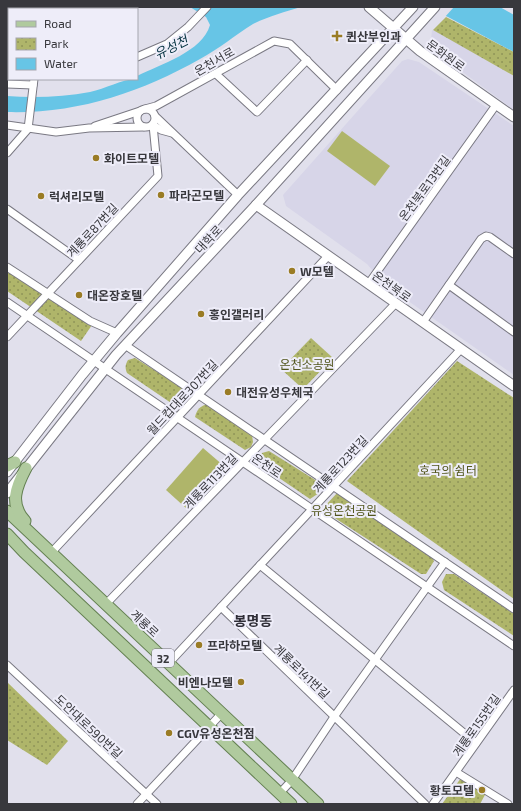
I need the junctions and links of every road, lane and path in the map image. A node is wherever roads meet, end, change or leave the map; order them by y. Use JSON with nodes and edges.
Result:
{"nodes":[{"id":1,"x":208,"y":7,"type":"edge"},
{"id":2,"x":413,"y":7,"type":"edge"},
{"id":3,"x":434,"y":7,"type":"edge"},
{"id":4,"x":369,"y":8,"type":"edge"},
{"id":5,"x":394,"y":29,"type":"junction"},
{"id":6,"x":405,"y":39,"type":"junction"},
{"id":7,"x":138,"y":57,"type":"edge"},
{"id":8,"x":307,"y":60,"type":"junction"},
{"id":9,"x":216,"y":74,"type":"junction"},
{"id":10,"x":34,"y":82,"type":"edge"},
{"id":11,"x":7,"y":84,"type":"edge"},
{"id":12,"x":337,"y":90,"type":"junction"},
{"id":13,"x":496,"y":105,"type":"junction"},
{"id":14,"x":143,"y":110,"type":"junction"},
{"id":15,"x":155,"y":111,"type":"junction"},
{"id":16,"x":514,"y":118,"type":"edge"},
{"id":17,"x":7,"y":125,"type":"edge"},
{"id":18,"x":153,"y":125,"type":"junction"},
{"id":19,"x":144,"y":127,"type":"junction"},
{"id":20,"x":89,"y":128,"type":"junction"},
{"id":21,"x":28,"y":129,"type":"junction"},
{"id":22,"x":172,"y":133,"type":"junction"},
{"id":23,"x":7,"y":153,"type":"edge"},
{"id":24,"x":238,"y":195,"type":"junction"},
{"id":25,"x":256,"y":205,"type":"junction"},
{"id":26,"x":7,"y":209,"type":"edge"},
{"id":27,"x":514,"y":254,"type":"edge"},
{"id":28,"x":328,"y":256,"type":"junction"},
{"id":29,"x":79,"y":260,"type":"junction"},
{"id":30,"x":7,"y":267,"type":"edge"},
{"id":31,"x":369,"y":283,"type":"junction"},
{"id":32,"x":448,"y":285,"type":"junction"},
{"id":33,"x":48,"y":293,"type":"junction"},
{"id":34,"x":7,"y":302,"type":"edge"},
{"id":35,"x":396,"y":303,"type":"junction"},
{"id":36,"x":27,"y":316,"type":"junction"},
{"id":37,"x":423,"y":322,"type":"junction"},
{"id":38,"x":514,"y":332,"type":"edge"},
{"id":39,"x":117,"y":333,"type":"junction"},
{"id":40,"x":7,"y":337,"type":"edge"},
{"id":41,"x":125,"y":345,"type":"junction"},
{"id":42,"x":461,"y":349,"type":"junction"},
{"id":43,"x":94,"y":361,"type":"junction"},
{"id":44,"x":104,"y":368,"type":"junction"},
{"id":45,"x":514,"y":386,"type":"edge"},
{"id":46,"x":199,"y":395,"type":"junction"},
{"id":47,"x":177,"y":418,"type":"junction"},
{"id":48,"x":265,"y":440,"type":"junction"},
{"id":49,"x":243,"y":462,"type":"junction"},
{"id":50,"x":11,"y":464,"type":"edge"},
{"id":51,"x":26,"y":468,"type":"junction"},
{"id":52,"x":7,"y":472,"type":"edge"},
{"id":53,"x":334,"y":487,"type":"junction"},
{"id":54,"x":7,"y":493,"type":"edge"},
{"id":55,"x":312,"y":509,"type":"junction"},
{"id":56,"x":7,"y":511,"type":"edge"},
{"id":57,"x":7,"y":534,"type":"edge"},
{"id":58,"x":34,"y":537,"type":"junction"},
{"id":59,"x":7,"y":541,"type":"edge"},
{"id":60,"x":24,"y":552,"type":"junction"},
{"id":61,"x":51,"y":553,"type":"junction"},
{"id":62,"x":445,"y":562,"type":"junction"},
{"id":63,"x":260,"y":565,"type":"junction"},
{"id":64,"x":428,"y":588,"type":"junction"},
{"id":65,"x":106,"y":604,"type":"junction"},
{"id":66,"x":221,"y":608,"type":"junction"},
{"id":67,"x":514,"y":609,"type":"edge"},
{"id":68,"x":514,"y":646,"type":"edge"},
{"id":69,"x":375,"y":660,"type":"junction"},
{"id":70,"x":169,"y":663,"type":"junction"},
{"id":71,"x":7,"y":665,"type":"edge"},
{"id":72,"x":514,"y":690,"type":"edge"},
{"id":73,"x":222,"y":713,"type":"junction"},
{"id":74,"x":334,"y":717,"type":"junction"},
{"id":75,"x":209,"y":727,"type":"junction"},
{"id":76,"x":476,"y":744,"type":"junction"},
{"id":77,"x":456,"y":772,"type":"junction"},
{"id":78,"x":292,"y":780,"type":"junction"},
{"id":79,"x":146,"y":794,"type":"junction"},
{"id":80,"x":280,"y":794,"type":"junction"},
{"id":81,"x":137,"y":804,"type":"edge"},
{"id":82,"x":157,"y":804,"type":"edge"},
{"id":83,"x":291,"y":804,"type":"edge"},
{"id":84,"x":318,"y":804,"type":"edge"},
{"id":85,"x":426,"y":804,"type":"edge"},
{"id":86,"x":433,"y":804,"type":"edge"},
{"id":87,"x":508,"y":804,"type":"edge"}],
"edges":[{"from":1,"to":7,"type":"street"},
{"from":2,"to":5,"type":"street","name":"대학로"},
{"from":3,"to":6,"type":"street","name":"대학로"},
{"from":4,"to":5,"type":"street","name":"문화원로"},
{"from":5,"to":6,"type":"street","name":"문화원로"},
{"from":5,"to":12,"type":"street","name":"대학로"},
{"from":6,"to":13,"type":"street","name":"문화원로"},
{"from":6,"to":25,"type":"street","name":"대학로"},
{"from":8,"to":9,"type":"street","name":"온천서로"},
{"from":8,"to":9,"type":"street"},
{"from":8,"to":12,"type":"street"},
{"from":9,"to":15,"type":"street","name":"온천서로"},
{"from":10,"to":11,"type":"street"},
{"from":10,"to":21,"type":"street"},
{"from":12,"to":24,"type":"street","name":"대학로"},
{"from":13,"to":16,"type":"street","name":"문화원로"},
{"from":13,"to":31,"type":"street","name":"온천북로13번길"},
{"from":14,"to":15,"type":"street"},
{"from":14,"to":19,"type":"street"},
{"from":14,"to":20,"type":"street"},
{"from":15,"to":18,"type":"street"},
{"from":15,"to":22,"type":"street"},
{"from":17,"to":21,"type":"street"},
{"from":18,"to":19,"type":"street"},
{"from":18,"to":22,"type":"street"},
{"from":18,"to":29,"type":"street","name":"계룡로87번길"},
{"from":19,"to":20,"type":"street"},
{"from":20,"to":21,"type":"street"},
{"from":21,"to":23,"type":"street"},
{"from":22,"to":24,"type":"street"},
{"from":24,"to":39,"type":"street","name":"대학로"},
{"from":25,"to":28,"type":"street","name":"온천북로"},
{"from":25,"to":41,"type":"street","name":"대학로"},
{"from":26,"to":29,"type":"street"},
{"from":27,"to":32,"type":"street"},
{"from":28,"to":31,"type":"street","name":"온천북로"},
{"from":28,"to":46,"type":"street","name":"월드컵대로307번길"},
{"from":29,"to":33,"type":"street","name":"계룡로87번길"},
{"from":30,"to":33,"type":"street"},
{"from":31,"to":35,"type":"street","name":"온천북로"},
{"from":32,"to":37,"type":"street"},
{"from":32,"to":38,"type":"street"},
{"from":33,"to":36,"type":"street","name":"계룡로87번길"},
{"from":33,"to":39,"type":"street"},
{"from":34,"to":36,"type":"street","name":"온천로"},
{"from":35,"to":37,"type":"street","name":"온천북로"},
{"from":35,"to":48,"type":"street","name":"계룡로113번길"},
{"from":36,"to":40,"type":"street","name":"계룡로87번길"},
{"from":36,"to":43,"type":"street","name":"온천로"},
{"from":37,"to":42,"type":"street","name":"온천북로"},
{"from":39,"to":43,"type":"street","name":"대학로"},
{"from":41,"to":44,"type":"street","name":"대학로"},
{"from":41,"to":46,"type":"street"},
{"from":42,"to":45,"type":"street","name":"온천북로"},
{"from":42,"to":53,"type":"street","name":"계룡로123번길"},
{"from":43,"to":44,"type":"street","name":"온천로"},
{"from":43,"to":50,"type":"street","name":"대학로"},
{"from":44,"to":47,"type":"street","name":"온천로"},
{"from":44,"to":51,"type":"street","name":"대학로"},
{"from":46,"to":47,"type":"street","name":"월드컵대로307번길"},
{"from":46,"to":48,"type":"street"},
{"from":47,"to":49,"type":"street","name":"온천로"},
{"from":47,"to":61,"type":"street","name":"월드컵대로307번길"},
{"from":48,"to":49,"type":"street","name":"계룡로113번길"},
{"from":48,"to":53,"type":"street"},
{"from":49,"to":55,"type":"street","name":"온천로"},
{"from":49,"to":65,"type":"street","name":"계룡로113번길"},
{"from":50,"to":52,"type":"street","name":"대학로"},
{"from":51,"to":54,"type":"street","name":"대학로"},
{"from":51,"to":58,"type":"main road"},
{"from":53,"to":55,"type":"street","name":"계룡로123번길"},
{"from":53,"to":62,"type":"street"},
{"from":55,"to":63,"type":"street","name":"계룡로123번길"},
{"from":55,"to":64,"type":"street","name":"온천로"},
{"from":56,"to":58,"type":"main road","name":"계룡로","number":"32"},
{"from":57,"to":60,"type":"main road","number":"32"},
{"from":58,"to":61,"type":"main road","name":"계룡로","number":"32"},
{"from":59,"to":60,"type":"main road"},
{"from":60,"to":75,"type":"main road","number":"32"},
{"from":61,"to":65,"type":"main road","name":"계룡로","number":"32"},
{"from":62,"to":64,"type":"street","name":"계룡로141번길"},
{"from":62,"to":67,"type":"street"},
{"from":63,"to":66,"type":"street","name":"계룡로123번길"},
{"from":63,"to":69,"type":"street"},
{"from":64,"to":68,"type":"street","name":"온천로"},
{"from":64,"to":69,"type":"street","name":"계룡로141번길"},
{"from":65,"to":70,"type":"main road","name":"계룡로","number":"32"},
{"from":66,"to":70,"type":"street","name":"계룡로123번길"},
{"from":66,"to":74,"type":"street","name":"계룡로141번길"},
{"from":69,"to":74,"type":"street","name":"계룡로141번길"},
{"from":69,"to":76,"type":"street"},
{"from":70,"to":73,"type":"main road","name":"계룡로","number":"32"},
{"from":71,"to":79,"type":"street","name":"도안대로590번길"},
{"from":72,"to":76,"type":"street","name":"계룡로155번길"},
{"from":73,"to":75,"type":"street"},
{"from":73,"to":78,"type":"main road","name":"계룡로","number":"32"},
{"from":74,"to":78,"type":"street","name":"계룡로141번길"},
{"from":74,"to":85,"type":"street","name":"계룡로141번길"},
{"from":75,"to":79,"type":"street"},
{"from":75,"to":80,"type":"main road","number":"32"},
{"from":76,"to":77,"type":"street","name":"계룡로155번길"},
{"from":77,"to":86,"type":"street","name":"계룡로155번길"},
{"from":77,"to":87,"type":"street","name":"계룡로155번길"},
{"from":78,"to":80,"type":"street","name":"계룡로141번길"},
{"from":78,"to":84,"type":"main road","name":"계룡로","number":"32"},
{"from":79,"to":81,"type":"street"},
{"from":79,"to":82,"type":"street","name":"도안대로590번길"},
{"from":80,"to":83,"type":"main road","number":"32"}]}
